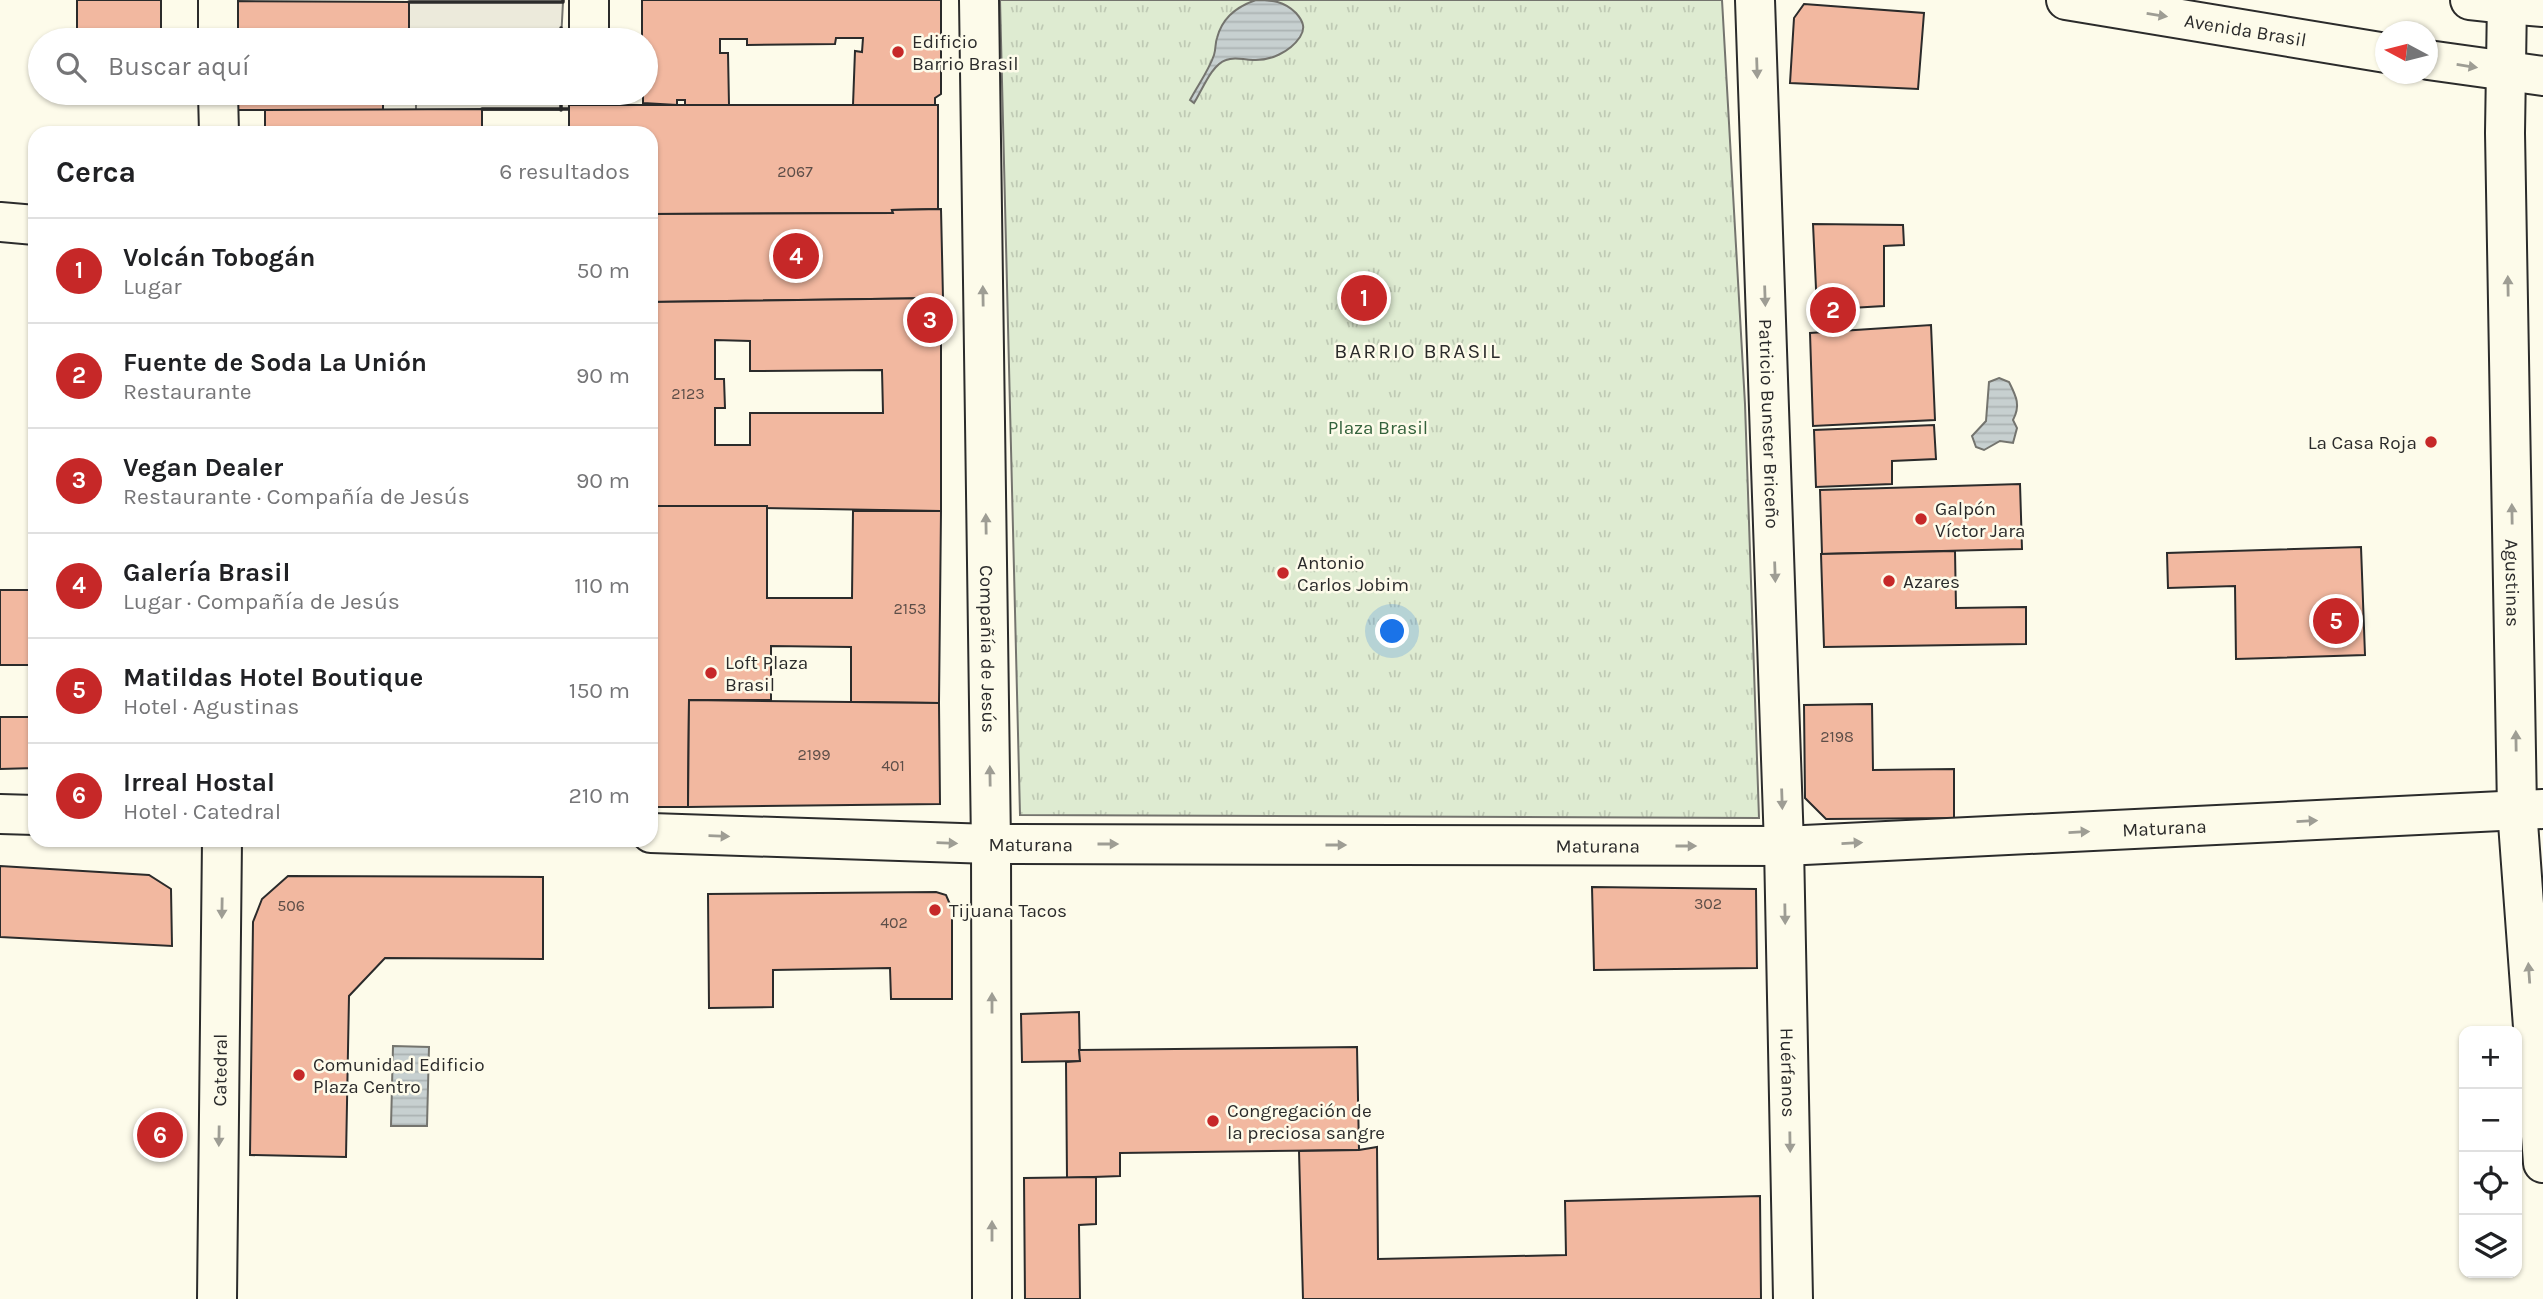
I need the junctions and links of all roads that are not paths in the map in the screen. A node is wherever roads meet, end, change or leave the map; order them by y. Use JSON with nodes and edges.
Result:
{"nodes":[{"id":1,"x":218,"y":0,"type":"edge"},
{"id":2,"x":589,"y":0,"type":"edge"},
{"id":3,"x":979,"y":0,"type":"edge"},
{"id":4,"x":1755,"y":0,"type":"edge"},
{"id":5,"x":2066,"y":0,"type":"edge"},
{"id":6,"x":2506,"y":3,"type":"edge"},
{"id":7,"x":218,"y":28,"type":"edge"},
{"id":8,"x":589,"y":28,"type":"edge"},
{"id":9,"x":2375,"y":51,"type":"edge"},
{"id":10,"x":2438,"y":62,"type":"edge"},
{"id":11,"x":2524,"y":74,"type":"edge"},
{"id":12,"x":218,"y":105,"type":"edge"},
{"id":13,"x":219,"y":126,"type":"edge"},
{"id":14,"x":0,"y":222,"type":"edge"},
{"id":15,"x":28,"y":224,"type":"edge"},
{"id":16,"x":2530,"y":809,"type":"edge"},
{"id":17,"x":0,"y":814,"type":"edge"},
{"id":18,"x":28,"y":815,"type":"edge"},
{"id":19,"x":658,"y":834,"type":"edge"},
{"id":20,"x":991,"y":844,"type":"junction"},
{"id":21,"x":1784,"y":846,"type":"junction"},
{"id":22,"x":222,"y":847,"type":"edge"},
{"id":23,"x":2543,"y":1163,"type":"edge"},
{"id":24,"x":217,"y":1299,"type":"edge"},
{"id":25,"x":992,"y":1299,"type":"edge"},
{"id":26,"x":1793,"y":1299,"type":"edge"}],
"edges":[{"from":1,"to":7,"type":"street"},
{"from":2,"to":8,"type":"street"},
{"from":20,"to":3,"type":"street","name":"Compañía de Jesús","one_way":true},
{"from":4,"to":21,"type":"street","name":"Patricio Bunster Briceño","one_way":true},
{"from":5,"to":9,"type":"street","name":"Avenida Brasil","one_way":true},
{"from":6,"to":11,"type":"street","name":"Agustinas"},
{"from":10,"to":11,"type":"street","one_way":true},
{"from":16,"to":11,"type":"street","name":"Agustinas","one_way":true},
{"from":12,"to":13,"type":"street"},
{"from":14,"to":15,"type":"street"},
{"from":21,"to":16,"type":"street","name":"Maturana","one_way":true},
{"from":23,"to":16,"type":"street","name":"Agustinas","one_way":true},
{"from":17,"to":18,"type":"street"},
{"from":19,"to":20,"type":"street","name":"Maturana","one_way":true},
{"from":20,"to":21,"type":"street","name":"Maturana","one_way":true},
{"from":25,"to":20,"type":"street","name":"Compañía de Jesús","one_way":true},
{"from":21,"to":26,"type":"street","name":"Huérfanos","one_way":true},
{"from":22,"to":24,"type":"street","name":"Catedral","one_way":true}]}
